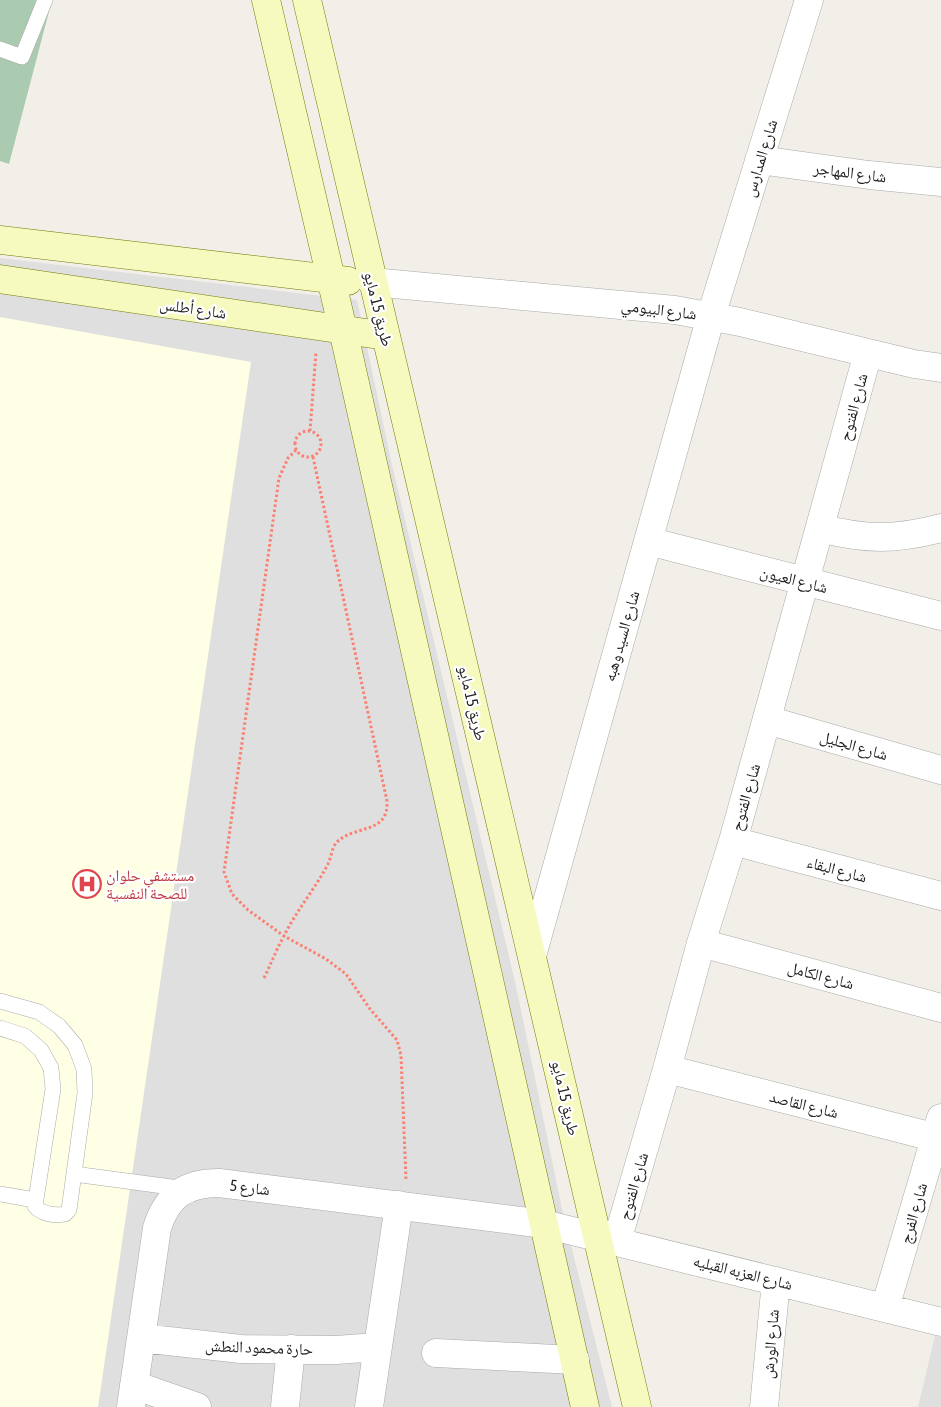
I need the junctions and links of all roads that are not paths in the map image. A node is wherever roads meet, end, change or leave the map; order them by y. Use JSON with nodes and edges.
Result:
{"nodes":[{"id":1,"x":45,"y":0,"type":"edge"},
{"id":2,"x":266,"y":0,"type":"edge"},
{"id":3,"x":307,"y":0,"type":"edge"},
{"id":4,"x":809,"y":0,"type":"edge"},
{"id":5,"x":0,"y":49,"type":"edge"},
{"id":6,"x":759,"y":160,"type":"junction"},
{"id":7,"x":941,"y":182,"type":"edge"},
{"id":8,"x":0,"y":240,"type":"edge"},
{"id":9,"x":0,"y":279,"type":"edge"},
{"id":10,"x":331,"y":280,"type":"junction"},
{"id":11,"x":372,"y":282,"type":"junction"},
{"id":12,"x":711,"y":316,"type":"junction"},
{"id":13,"x":330,"y":328,"type":"junction"},
{"id":14,"x":386,"y":336,"type":"junction"},
{"id":15,"x":868,"y":352,"type":"junction"},
{"id":16,"x":941,"y":368,"type":"edge"},
{"id":17,"x":820,"y":528,"type":"junction"},
{"id":18,"x":941,"y":528,"type":"edge"},
{"id":19,"x":648,"y":541,"type":"junction"},
{"id":20,"x":805,"y":582,"type":"junction"},
{"id":21,"x":941,"y":616,"type":"edge"},
{"id":22,"x":767,"y":720,"type":"junction"},
{"id":23,"x":941,"y":770,"type":"edge"},
{"id":24,"x":733,"y":841,"type":"junction"},
{"id":25,"x":941,"y":896,"type":"edge"},
{"id":26,"x":701,"y":943,"type":"junction"},
{"id":27,"x":532,"y":956,"type":"junction"},
{"id":28,"x":0,"y":1001,"type":"edge"},
{"id":29,"x":941,"y":1008,"type":"edge"},
{"id":30,"x":0,"y":1028,"type":"edge"},
{"id":31,"x":667,"y":1069,"type":"junction"},
{"id":32,"x":939,"y":1131,"type":"edge"},
{"id":33,"x":74,"y":1174,"type":"junction"},
{"id":34,"x":186,"y":1189,"type":"junction"},
{"id":35,"x":0,"y":1194,"type":"edge"},
{"id":36,"x":35,"y":1200,"type":"junction"},
{"id":37,"x":403,"y":1205,"type":"junction"},
{"id":38,"x":544,"y":1224,"type":"junction"},
{"id":39,"x":608,"y":1239,"type":"junction"},
{"id":40,"x":776,"y":1281,"type":"junction"},
{"id":41,"x":885,"y":1308,"type":"junction"},
{"id":42,"x":941,"y":1322,"type":"edge"},
{"id":43,"x":141,"y":1338,"type":"junction"},
{"id":44,"x":377,"y":1347,"type":"junction"},
{"id":45,"x":291,"y":1349,"type":"junction"},
{"id":46,"x":436,"y":1353,"type":"dead end"},
{"id":47,"x":575,"y":1360,"type":"junction"},
{"id":48,"x":133,"y":1396,"type":"edge"},
{"id":49,"x":197,"y":1407,"type":"edge"},
{"id":50,"x":285,"y":1407,"type":"edge"},
{"id":51,"x":369,"y":1407,"type":"edge"},
{"id":52,"x":585,"y":1407,"type":"edge"},
{"id":53,"x":637,"y":1407,"type":"edge"},
{"id":54,"x":764,"y":1407,"type":"edge"}],
"edges":[{"from":1,"to":5,"type":"lane"},
{"from":2,"to":10,"type":"main road"},
{"from":3,"to":11,"type":"main road","name":"طريق 15 مايو"},
{"from":4,"to":6,"type":"street","name":"شارع المدارس"},
{"from":6,"to":7,"type":"street","name":"شارع المهاجر"},
{"from":6,"to":12,"type":"street","name":"شارع المدارس"},
{"from":8,"to":10,"type":"main road"},
{"from":9,"to":13,"type":"main road","name":"شارع أطلس"},
{"from":10,"to":11,"type":"main road"},
{"from":10,"to":13,"type":"main road"},
{"from":11,"to":12,"type":"street","name":"شارع البيومي"},
{"from":11,"to":14,"type":"main road","name":"طريق 15 مايو"},
{"from":12,"to":15,"type":"street","name":"شارع البيومي"},
{"from":12,"to":19,"type":"street","name":"شارع السيد وهبه"},
{"from":13,"to":14,"type":"main road","name":"شارع أطلس"},
{"from":13,"to":38,"type":"main road"},
{"from":14,"to":27,"type":"main road","name":"طريق 15 مايو"},
{"from":15,"to":16,"type":"street","name":"شارع البيومي"},
{"from":15,"to":17,"type":"street","name":"شارع الفتوح"},
{"from":17,"to":18,"type":"street"},
{"from":17,"to":20,"type":"street","name":"شارع الفتوح"},
{"from":19,"to":20,"type":"street","name":"شارع العيون"},
{"from":19,"to":27,"type":"street","name":"شارع السيد وهبه"},
{"from":20,"to":21,"type":"street","name":"شارع العيون"},
{"from":20,"to":22,"type":"street","name":"شارع الفتوح"},
{"from":22,"to":23,"type":"street","name":"شارع الجليل"},
{"from":22,"to":24,"type":"street","name":"شارع الفتوح"},
{"from":24,"to":25,"type":"street","name":"شارع البقاء"},
{"from":24,"to":26,"type":"street","name":"شارع الفتوح"},
{"from":26,"to":29,"type":"street","name":"شارع الكامل"},
{"from":26,"to":31,"type":"street","name":"شارع الفتوح"},
{"from":27,"to":39,"type":"main road","name":"طريق 15 مايو"},
{"from":28,"to":33,"type":"lane"},
{"from":30,"to":36,"type":"lane"},
{"from":31,"to":32,"type":"street","name":"شارع القاصد"},
{"from":31,"to":39,"type":"street","name":"شارع الفتوح"},
{"from":32,"to":41,"type":"street","name":"شارع الفرج"},
{"from":33,"to":34,"type":"lane"},
{"from":33,"to":36,"type":"lane"},
{"from":34,"to":37,"type":"street","name":"شارع 5"},
{"from":34,"to":43,"type":"street","name":"شارع 5"},
{"from":35,"to":36,"type":"lane"},
{"from":37,"to":38,"type":"street","name":"شارع 5"},
{"from":37,"to":44,"type":"street"},
{"from":38,"to":39,"type":"street","name":"شارع العزبه القبليه"},
{"from":38,"to":47,"type":"main road"},
{"from":39,"to":40,"type":"street","name":"شارع العزبه القبليه"},
{"from":39,"to":53,"type":"main road","name":"طريق 15 مايو"},
{"from":40,"to":41,"type":"street","name":"شارع العزبه القبليه"},
{"from":40,"to":54,"type":"street","name":"شارع الورش"},
{"from":41,"to":42,"type":"street","name":"شارع العزبه القبليه"},
{"from":43,"to":45,"type":"street","name":"حارة محمود النطش"},
{"from":43,"to":48,"type":"street","name":"شارع 5"},
{"from":44,"to":45,"type":"street","name":"حارة محمود النطش"},
{"from":44,"to":51,"type":"street"},
{"from":45,"to":50,"type":"street"},
{"from":46,"to":47,"type":"street"},
{"from":47,"to":52,"type":"main road"},
{"from":48,"to":49,"type":"street"}]}
